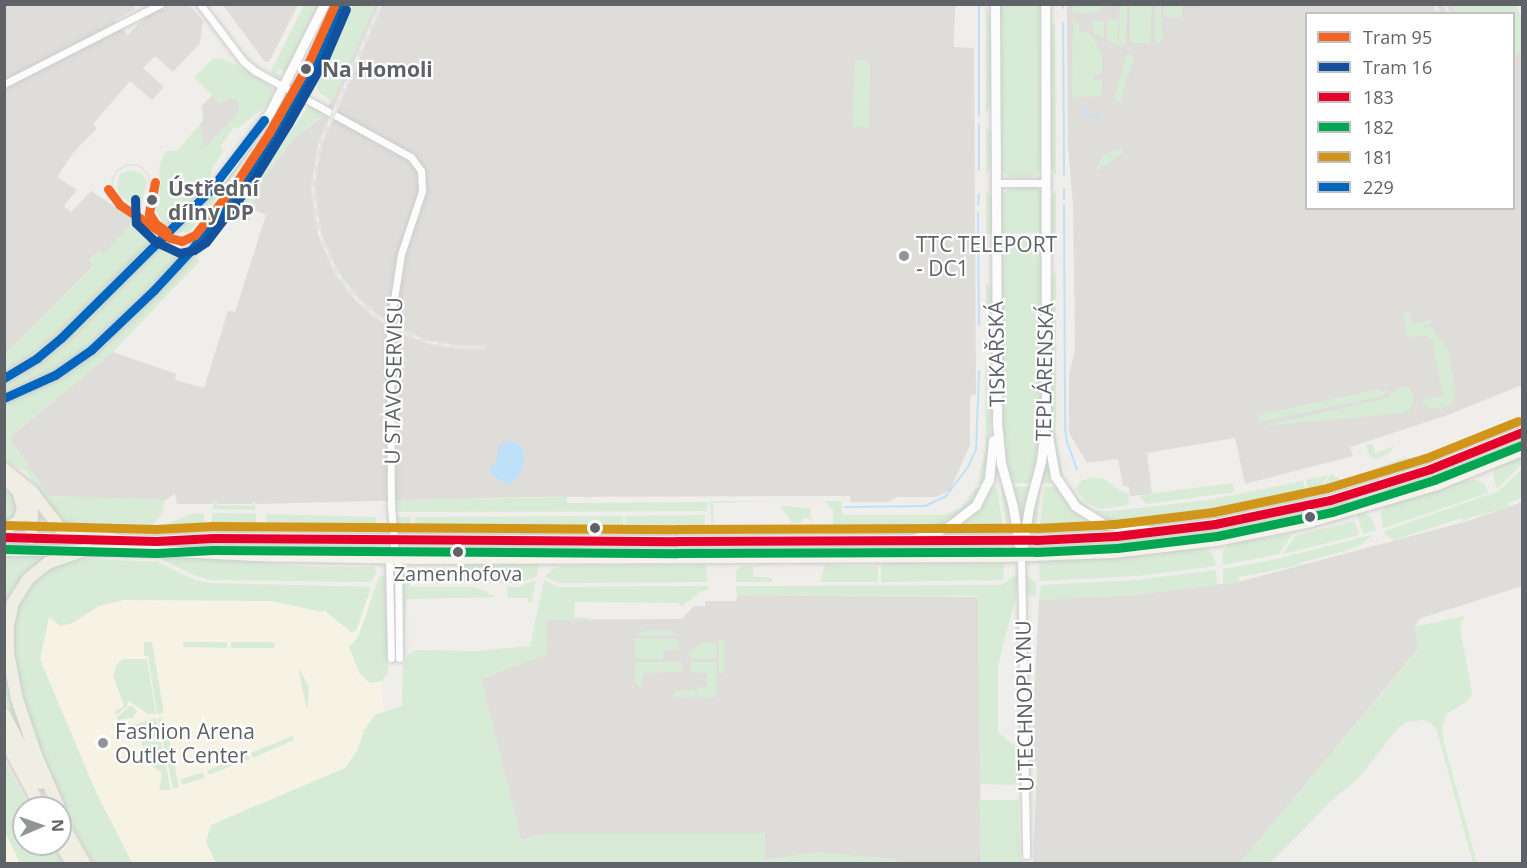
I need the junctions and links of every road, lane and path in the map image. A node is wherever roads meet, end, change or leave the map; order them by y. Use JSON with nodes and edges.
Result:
{"nodes":[{"id":1,"x":160,"y":4,"type":"edge"},
{"id":2,"x":200,"y":4,"type":"edge"},
{"id":3,"x":324,"y":4,"type":"edge"},
{"id":4,"x":342,"y":4,"type":"edge"},
{"id":5,"x":995,"y":4,"type":"edge"},
{"id":6,"x":1046,"y":4,"type":"edge"},
{"id":7,"x":4,"y":84,"type":"edge"},
{"id":8,"x":284,"y":87,"type":"junction"},
{"id":9,"x":299,"y":94,"type":"junction"},
{"id":10,"x":996,"y":183,"type":"junction"},
{"id":11,"x":1046,"y":183,"type":"junction"},
{"id":12,"x":4,"y":378,"type":"edge"},
{"id":13,"x":996,"y":392,"type":"junction"},
{"id":14,"x":4,"y":398,"type":"edge"},
{"id":15,"x":1046,"y":421,"type":"junction"},
{"id":16,"x":1522,"y":432,"type":"edge"},
{"id":17,"x":1522,"y":451,"type":"edge"},
{"id":18,"x":6,"y":473,"type":"edge"},
{"id":19,"x":4,"y":530,"type":"edge"},
{"id":20,"x":1162,"y":532,"type":"junction"},
{"id":21,"x":4,"y":537,"type":"edge"},
{"id":22,"x":31,"y":538,"type":"junction"},
{"id":23,"x":115,"y":540,"type":"junction"},
{"id":24,"x":910,"y":540,"type":"junction"},
{"id":25,"x":1021,"y":540,"type":"junction"},
{"id":26,"x":4,"y":545,"type":"edge"},
{"id":27,"x":88,"y":549,"type":"junction"},
{"id":28,"x":4,"y":551,"type":"edge"},
{"id":29,"x":394,"y":552,"type":"junction"},
{"id":30,"x":1021,"y":557,"type":"junction"},
{"id":31,"x":395,"y":658,"type":"dead end"},
{"id":32,"x":4,"y":714,"type":"edge"},
{"id":33,"x":4,"y":738,"type":"edge"},
{"id":34,"x":4,"y":747,"type":"edge"},
{"id":35,"x":23,"y":775,"type":"junction"},
{"id":36,"x":34,"y":796,"type":"edge"},
{"id":37,"x":47,"y":796,"type":"edge"},
{"id":38,"x":53,"y":796,"type":"edge"},
{"id":39,"x":72,"y":843,"type":"edge"},
{"id":40,"x":72,"y":846,"type":"edge"},
{"id":41,"x":1026,"y":855,"type":"dead end"},
{"id":42,"x":79,"y":861,"type":"edge"}],
"edges":[{"from":1,"to":7,"type":"street"},
{"from":2,"to":8,"type":"street","name":"U STAVOSERVISU"},
{"from":3,"to":8,"type":"street"},
{"from":4,"to":9,"type":"street"},
{"from":5,"to":10,"type":"street","name":"TISKAŘSKÁ"},
{"from":6,"to":11,"type":"street","name":"TEPLÁRENSKÁ"},
{"from":8,"to":9,"type":"street","name":"U STAVOSERVISU"},
{"from":8,"to":12,"type":"street"},
{"from":9,"to":14,"type":"street"},
{"from":9,"to":29,"type":"street","name":"U STAVOSERVISU"},
{"from":10,"to":11,"type":"street"},
{"from":10,"to":13,"type":"street","name":"TISKAŘSKÁ"},
{"from":11,"to":15,"type":"street","name":"TEPLÁRENSKÁ"},
{"from":13,"to":24,"type":"street"},
{"from":13,"to":25,"type":"street","name":"TISKAŘSKÁ"},
{"from":15,"to":20,"type":"street"},
{"from":15,"to":25,"type":"street","name":"TEPLÁRENSKÁ"},
{"from":16,"to":20,"type":"main road"},
{"from":17,"to":30,"type":"main road"},
{"from":18,"to":19,"type":"highway"},
{"from":18,"to":22,"type":"highway"},
{"from":18,"to":23,"type":"highway"},
{"from":20,"to":25,"type":"main road"},
{"from":21,"to":22,"type":"main road"},
{"from":22,"to":23,"type":"main road"},
{"from":22,"to":26,"type":"main road"},
{"from":23,"to":29,"type":"main road"},
{"from":24,"to":25,"type":"main road"},
{"from":24,"to":29,"type":"main road"},
{"from":25,"to":30,"type":"street","name":"TEPLÁRENSKÁ"},
{"from":27,"to":28,"type":"main road"},
{"from":27,"to":29,"type":"main road"},
{"from":27,"to":38,"type":"highway"},
{"from":29,"to":30,"type":"main road"},
{"from":29,"to":31,"type":"street"},
{"from":30,"to":41,"type":"street","name":"U TECHNOPLYNU"},
{"from":32,"to":37,"type":"highway"},
{"from":33,"to":35,"type":"highway"},
{"from":34,"to":35,"type":"highway"},
{"from":35,"to":36,"type":"highway"},
{"from":39,"to":42,"type":"highway"},
{"from":40,"to":42,"type":"highway"}]}
